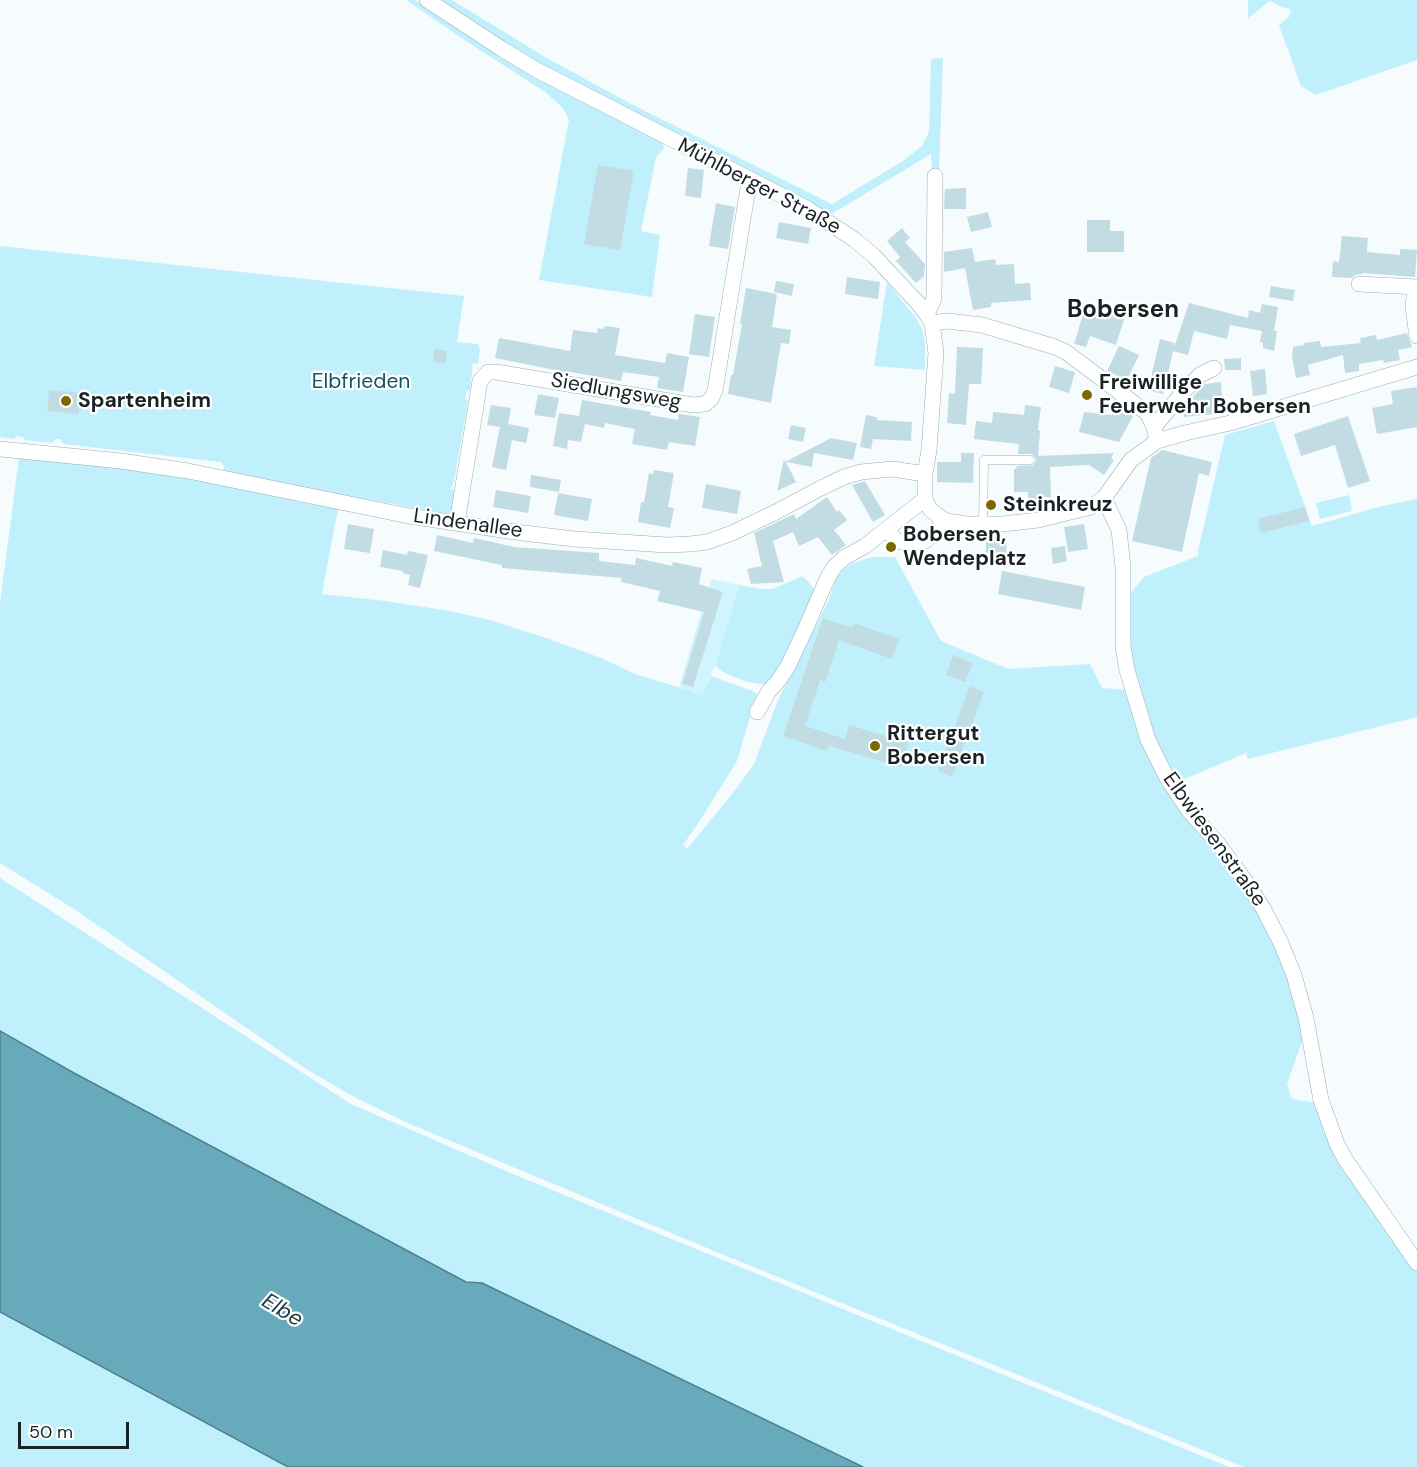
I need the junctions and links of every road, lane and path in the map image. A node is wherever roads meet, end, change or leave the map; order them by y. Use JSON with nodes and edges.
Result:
{"nodes":[{"id":1,"x":427,"y":0,"type":"edge"},
{"id":2,"x":935,"y":176,"type":"dead end"},
{"id":3,"x":752,"y":181,"type":"junction"},
{"id":4,"x":1359,"y":284,"type":"dead end"},
{"id":5,"x":1416,"y":287,"type":"edge"},
{"id":6,"x":930,"y":319,"type":"junction"},
{"id":7,"x":1417,"y":336,"type":"edge"},
{"id":8,"x":1417,"y":367,"type":"edge"},
{"id":9,"x":1214,"y":368,"type":"dead end"},
{"id":10,"x":1156,"y":434,"type":"junction"},
{"id":11,"x":0,"y":449,"type":"edge"},
{"id":12,"x":1030,"y":460,"type":"dead end"},
{"id":13,"x":925,"y":474,"type":"junction"},
{"id":14,"x":1104,"y":498,"type":"junction"},
{"id":15,"x":927,"y":504,"type":"junction"},
{"id":16,"x":946,"y":521,"type":"junction"},
{"id":17,"x":457,"y":523,"type":"junction"},
{"id":18,"x":982,"y":524,"type":"junction"},
{"id":19,"x":887,"y":529,"type":"junction"},
{"id":20,"x":757,"y":712,"type":"dead end"},
{"id":21,"x":1417,"y":1263,"type":"edge"}],
"edges":[{"from":1,"to":3,"type":"street","name":"Mühlberger Straße"},
{"from":2,"to":6,"type":"street"},
{"from":3,"to":6,"type":"street","name":"Mühlberger Straße"},
{"from":3,"to":17,"type":"street","name":"Siedlungsweg"},
{"from":4,"to":5,"type":"street"},
{"from":5,"to":7,"type":"street"},
{"from":6,"to":10,"type":"street"},
{"from":6,"to":13,"type":"street"},
{"from":8,"to":10,"type":"street"},
{"from":9,"to":10,"type":"street"},
{"from":10,"to":14,"type":"street"},
{"from":11,"to":17,"type":"street","name":"Lindenallee"},
{"from":12,"to":18,"type":"lane"},
{"from":13,"to":15,"type":"street"},
{"from":13,"to":17,"type":"street","name":"Lindenallee"},
{"from":14,"to":18,"type":"street"},
{"from":14,"to":21,"type":"street","name":"Elbwiesenstraße"},
{"from":15,"to":16,"type":"street"},
{"from":15,"to":19,"type":"street"},
{"from":16,"to":18,"type":"street"},
{"from":16,"to":19,"type":"street"},
{"from":19,"to":20,"type":"street"}]}
